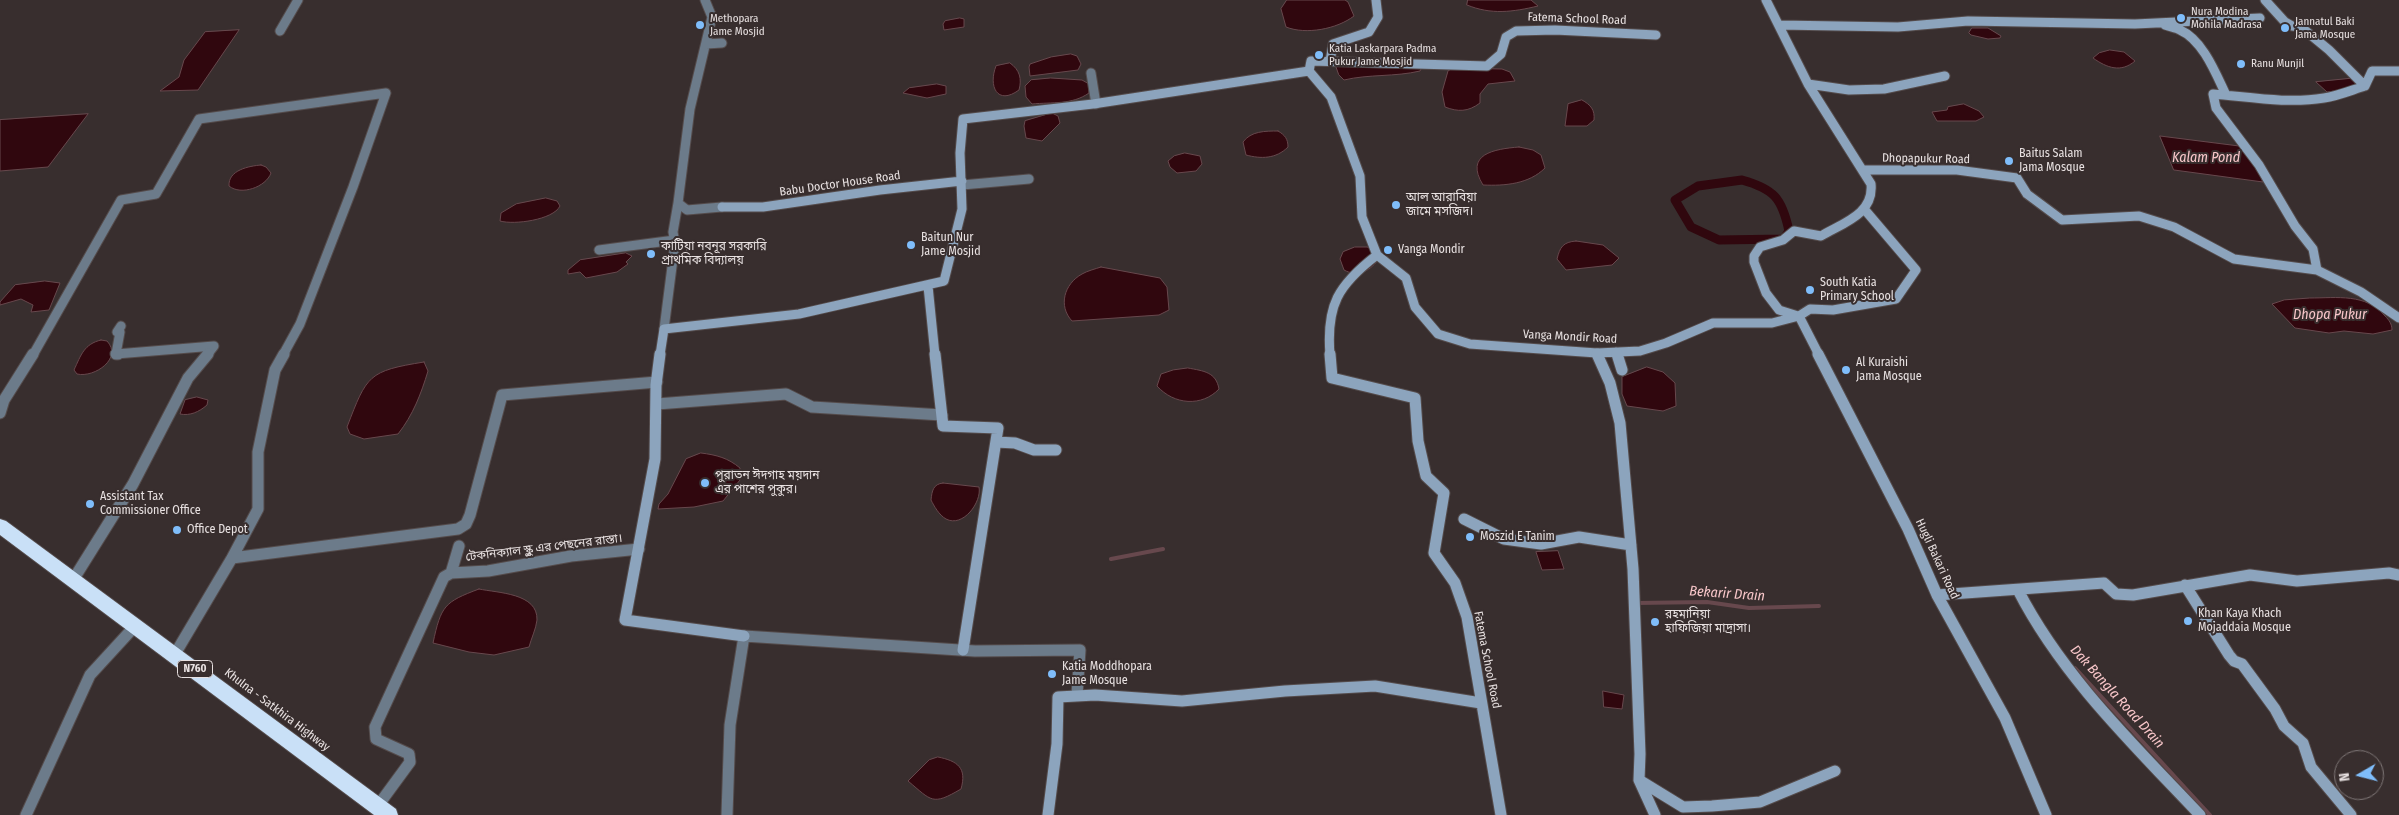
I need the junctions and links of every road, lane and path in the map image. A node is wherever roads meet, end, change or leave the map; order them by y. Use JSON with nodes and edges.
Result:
{"nodes":[{"id":1,"x":298,"y":0,"type":"edge"},
{"id":2,"x":705,"y":0,"type":"edge"},
{"id":3,"x":1376,"y":0,"type":"edge"},
{"id":4,"x":1766,"y":0,"type":"edge"},
{"id":5,"x":2265,"y":0,"type":"edge"},
{"id":6,"x":2260,"y":18,"type":"dead end"},
{"id":7,"x":2162,"y":23,"type":"junction"},
{"id":8,"x":1779,"y":25,"type":"junction"},
{"id":9,"x":280,"y":31,"type":"dead end"},
{"id":10,"x":1656,"y":35,"type":"dead end"},
{"id":11,"x":722,"y":43,"type":"dead end"},
{"id":12,"x":706,"y":44,"type":"junction"},
{"id":13,"x":1330,"y":61,"type":"junction"},
{"id":14,"x":1308,"y":71,"type":"junction"},
{"id":15,"x":2399,"y":71,"type":"edge"},
{"id":16,"x":1091,"y":73,"type":"dead end"},
{"id":17,"x":1945,"y":76,"type":"dead end"},
{"id":18,"x":1808,"y":84,"type":"junction"},
{"id":19,"x":2365,"y":86,"type":"junction"},
{"id":20,"x":2226,"y":95,"type":"junction"},
{"id":21,"x":1096,"y":104,"type":"junction"},
{"id":22,"x":1864,"y":170,"type":"junction"},
{"id":23,"x":1029,"y":179,"type":"dead end"},
{"id":24,"x":962,"y":183,"type":"junction"},
{"id":25,"x":678,"y":203,"type":"junction"},
{"id":26,"x":1865,"y":210,"type":"junction"},
{"id":27,"x":675,"y":240,"type":"junction"},
{"id":28,"x":599,"y":250,"type":"dead end"},
{"id":29,"x":1377,"y":255,"type":"junction"},
{"id":30,"x":2318,"y":270,"type":"junction"},
{"id":31,"x":928,"y":286,"type":"junction"},
{"id":32,"x":1799,"y":316,"type":"junction"},
{"id":33,"x":2399,"y":318,"type":"edge"},
{"id":34,"x":121,"y":326,"type":"dead end"},
{"id":35,"x":664,"y":329,"type":"junction"},
{"id":36,"x":1616,"y":352,"type":"junction"},
{"id":37,"x":1597,"y":353,"type":"junction"},
{"id":38,"x":1622,"y":370,"type":"dead end"},
{"id":39,"x":657,"y":382,"type":"junction"},
{"id":40,"x":656,"y":404,"type":"junction"},
{"id":41,"x":0,"y":413,"type":"edge"},
{"id":42,"x":942,"y":415,"type":"junction"},
{"id":43,"x":996,"y":442,"type":"junction"},
{"id":44,"x":1056,"y":450,"type":"dead end"},
{"id":45,"x":1464,"y":519,"type":"dead end"},
{"id":46,"x":0,"y":526,"type":"edge"},
{"id":47,"x":1631,"y":545,"type":"junction"},
{"id":48,"x":459,"y":546,"type":"dead end"},
{"id":49,"x":639,"y":549,"type":"junction"},
{"id":50,"x":232,"y":558,"type":"junction"},
{"id":51,"x":451,"y":573,"type":"junction"},
{"id":52,"x":2399,"y":575,"type":"edge"},
{"id":53,"x":73,"y":580,"type":"junction"},
{"id":54,"x":2185,"y":585,"type":"junction"},
{"id":55,"x":2018,"y":590,"type":"junction"},
{"id":56,"x":1937,"y":595,"type":"junction"},
{"id":57,"x":135,"y":626,"type":"junction"},
{"id":58,"x":744,"y":636,"type":"junction"},
{"id":59,"x":963,"y":650,"type":"junction"},
{"id":60,"x":175,"y":654,"type":"junction"},
{"id":61,"x":1077,"y":695,"type":"junction"},
{"id":62,"x":1481,"y":703,"type":"junction"},
{"id":63,"x":1835,"y":771,"type":"dead end"},
{"id":64,"x":1639,"y":780,"type":"junction"},
{"id":65,"x":381,"y":812,"type":"edge"},
{"id":66,"x":26,"y":815,"type":"edge"},
{"id":67,"x":727,"y":815,"type":"edge"},
{"id":68,"x":1048,"y":815,"type":"edge"},
{"id":69,"x":1501,"y":815,"type":"edge"},
{"id":70,"x":1655,"y":815,"type":"edge"},
{"id":71,"x":2046,"y":815,"type":"edge"},
{"id":72,"x":2200,"y":815,"type":"edge"},
{"id":73,"x":2351,"y":815,"type":"edge"}],
"edges":[{"from":1,"to":9,"type":"street"},
{"from":2,"to":12,"type":"street"},
{"from":3,"to":13,"type":"street"},
{"from":4,"to":8,"type":"street"},
{"from":5,"to":19,"type":"street"},
{"from":6,"to":7,"type":"street"},
{"from":7,"to":8,"type":"street"},
{"from":7,"to":20,"type":"street"},
{"from":8,"to":18,"type":"street"},
{"from":10,"to":13,"type":"street","name":"Fatema School Road"},
{"from":11,"to":12,"type":"street"},
{"from":12,"to":25,"type":"street"},
{"from":13,"to":14,"type":"street","name":"Fatema School Road"},
{"from":14,"to":21,"type":"street"},
{"from":14,"to":29,"type":"street"},
{"from":15,"to":19,"type":"street"},
{"from":16,"to":21,"type":"street"},
{"from":17,"to":18,"type":"street"},
{"from":18,"to":22,"type":"street"},
{"from":19,"to":20,"type":"street"},
{"from":20,"to":30,"type":"street"},
{"from":21,"to":24,"type":"street"},
{"from":22,"to":26,"type":"street"},
{"from":22,"to":30,"type":"street","name":"Dhopapukur Road"},
{"from":23,"to":24,"type":"street"},
{"from":24,"to":25,"type":"street","name":"Babu Doctor House Road"},
{"from":24,"to":31,"type":"street"},
{"from":25,"to":27,"type":"street"},
{"from":26,"to":32,"type":"street"},
{"from":26,"to":32,"type":"street","name":"Vanga Mondir Road"},
{"from":27,"to":28,"type":"street"},
{"from":27,"to":35,"type":"street"},
{"from":29,"to":37,"type":"street","name":"Vanga Mondir Road"},
{"from":29,"to":62,"type":"street","name":"Fatema School Road"},
{"from":30,"to":33,"type":"street","name":"Dhopapukur Road"},
{"from":31,"to":35,"type":"street"},
{"from":31,"to":42,"type":"street"},
{"from":32,"to":36,"type":"street","name":"Vanga Mondir Road"},
{"from":32,"to":56,"type":"street","name":"Hugli Bakari Road"},
{"from":34,"to":53,"type":"street"},
{"from":35,"to":39,"type":"street"},
{"from":36,"to":37,"type":"street","name":"Vanga Mondir Road"},
{"from":36,"to":38,"type":"street"},
{"from":37,"to":47,"type":"street"},
{"from":39,"to":40,"type":"street"},
{"from":39,"to":50,"type":"street"},
{"from":40,"to":42,"type":"street"},
{"from":40,"to":49,"type":"street"},
{"from":41,"to":50,"type":"street"},
{"from":42,"to":43,"type":"street"},
{"from":43,"to":44,"type":"street"},
{"from":43,"to":59,"type":"street"},
{"from":45,"to":47,"type":"street"},
{"from":46,"to":53,"type":"highway","name":"Khulna - Satkhira Highway","number":"N760"},
{"from":47,"to":64,"type":"street"},
{"from":48,"to":51,"type":"street","name":"টেকনিক্যাল স্কুল এর পেছনের রাস্তা।"},
{"from":49,"to":51,"type":"street","name":"টেকনিক্যাল স্কুল এর পেছনের রাস্তা।"},
{"from":49,"to":58,"type":"street"},
{"from":50,"to":60,"type":"street"},
{"from":51,"to":65,"type":"street"},
{"from":52,"to":54,"type":"street"},
{"from":53,"to":57,"type":"highway","name":"Khulna - Satkhira Highway","number":"N760"},
{"from":54,"to":55,"type":"street"},
{"from":54,"to":73,"type":"street"},
{"from":55,"to":56,"type":"street"},
{"from":55,"to":72,"type":"street"},
{"from":56,"to":71,"type":"street","name":"Hugli Bakari Road"},
{"from":57,"to":60,"type":"highway","name":"Khulna - Satkhira Highway","number":"N760"},
{"from":57,"to":66,"type":"street"},
{"from":58,"to":59,"type":"street"},
{"from":58,"to":67,"type":"street"},
{"from":59,"to":61,"type":"street"},
{"from":60,"to":65,"type":"highway","name":"Khulna - Satkhira Highway","number":"N760"},
{"from":61,"to":62,"type":"street"},
{"from":61,"to":68,"type":"street"},
{"from":62,"to":69,"type":"street","name":"Fatema School Road"},
{"from":63,"to":64,"type":"street"},
{"from":64,"to":70,"type":"street"}]}
